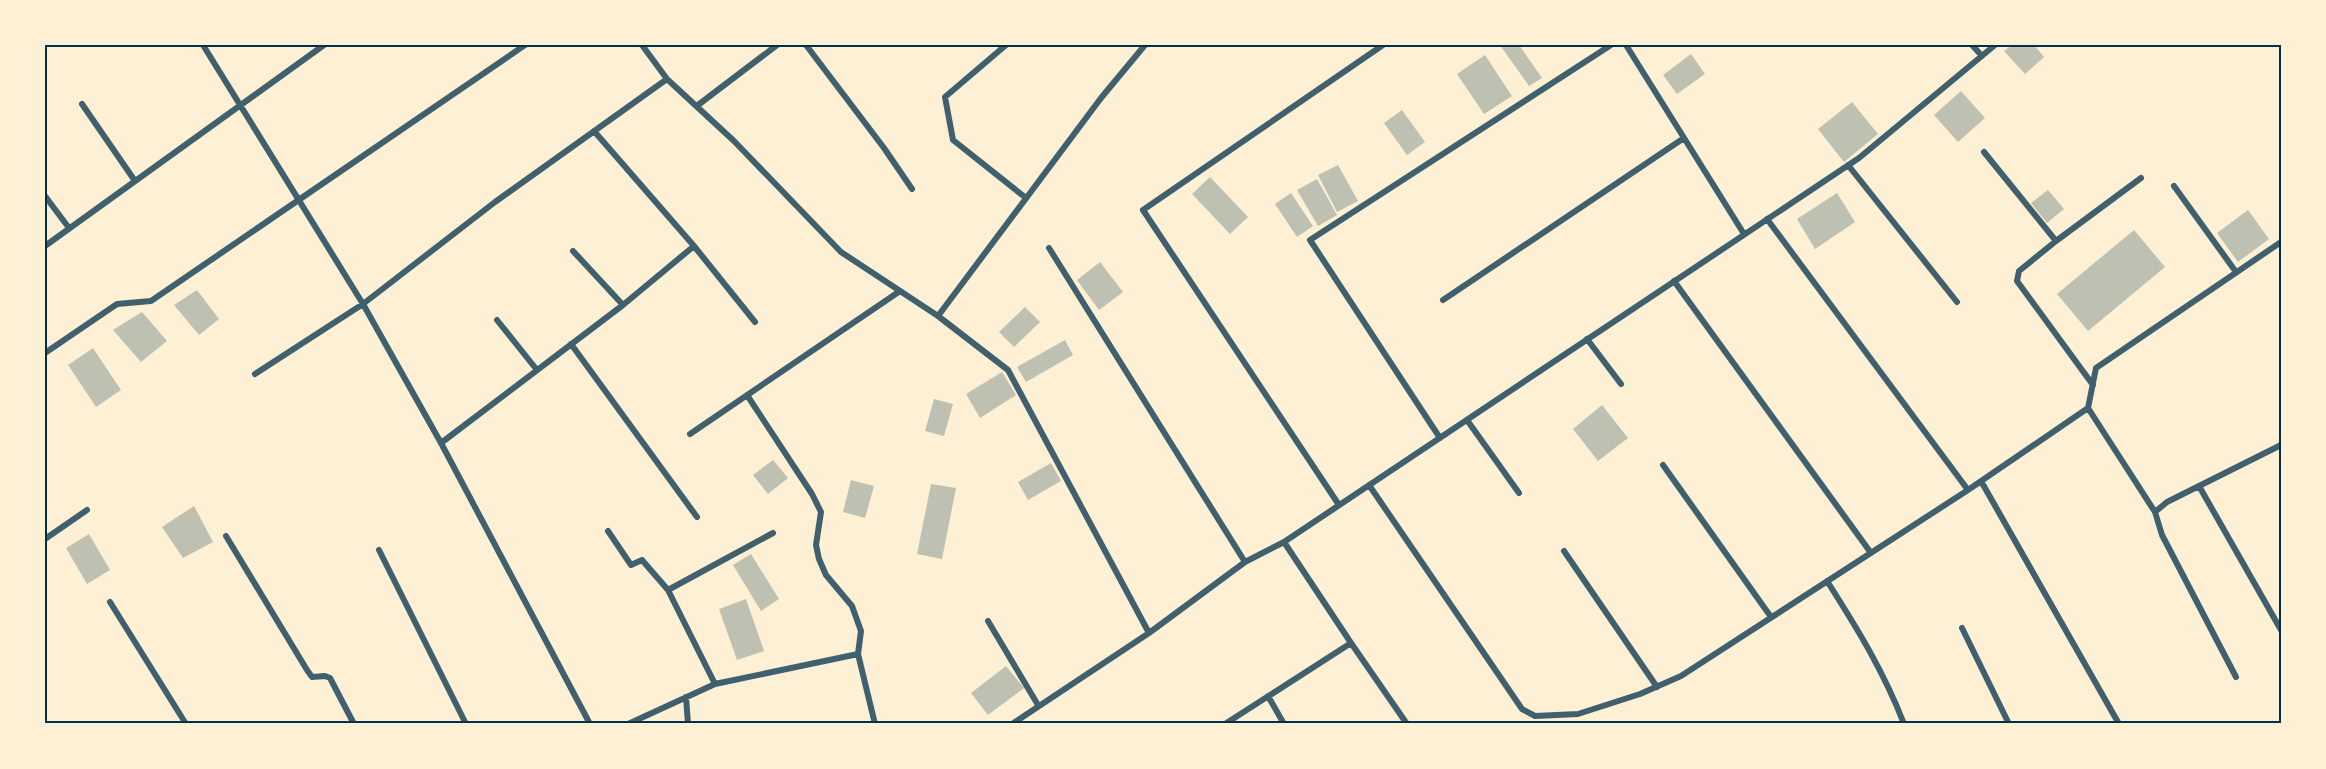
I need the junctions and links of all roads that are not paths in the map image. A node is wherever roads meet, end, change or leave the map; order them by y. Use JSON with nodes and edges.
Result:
{"nodes":[{"id":1,"x":203,"y":45,"type":"edge"},
{"id":2,"x":324,"y":45,"type":"edge"},
{"id":3,"x":525,"y":45,"type":"edge"},
{"id":4,"x":642,"y":45,"type":"edge"},
{"id":5,"x":777,"y":45,"type":"edge"},
{"id":6,"x":806,"y":45,"type":"edge"},
{"id":7,"x":1006,"y":45,"type":"edge"},
{"id":8,"x":1145,"y":45,"type":"edge"},
{"id":9,"x":1383,"y":45,"type":"edge"},
{"id":10,"x":1611,"y":45,"type":"edge"},
{"id":11,"x":1626,"y":45,"type":"edge"},
{"id":12,"x":1972,"y":45,"type":"edge"},
{"id":13,"x":1995,"y":45,"type":"edge"},
{"id":14,"x":1982,"y":56,"type":"junction"},
{"id":15,"x":667,"y":79,"type":"junction"},
{"id":16,"x":82,"y":104,"type":"dead end"},
{"id":17,"x":240,"y":105,"type":"junction"},
{"id":18,"x":698,"y":105,"type":"junction"},
{"id":19,"x":594,"y":131,"type":"junction"},
{"id":20,"x":1684,"y":138,"type":"junction"},
{"id":21,"x":1984,"y":152,"type":"dead end"},
{"id":22,"x":1848,"y":165,"type":"junction"},
{"id":23,"x":2141,"y":178,"type":"dead end"},
{"id":24,"x":135,"y":181,"type":"junction"},
{"id":25,"x":2174,"y":186,"type":"dead end"},
{"id":26,"x":912,"y":189,"type":"dead end"},
{"id":27,"x":45,"y":196,"type":"edge"},
{"id":28,"x":1026,"y":198,"type":"junction"},
{"id":29,"x":299,"y":200,"type":"junction"},
{"id":30,"x":1767,"y":219,"type":"junction"},
{"id":31,"x":69,"y":228,"type":"junction"},
{"id":32,"x":1744,"y":234,"type":"junction"},
{"id":33,"x":2056,"y":241,"type":"junction"},
{"id":34,"x":2281,"y":242,"type":"edge"},
{"id":35,"x":45,"y":246,"type":"edge"},
{"id":36,"x":694,"y":246,"type":"junction"},
{"id":37,"x":1049,"y":248,"type":"dead end"},
{"id":38,"x":573,"y":251,"type":"dead end"},
{"id":39,"x":2236,"y":272,"type":"junction"},
{"id":40,"x":1674,"y":281,"type":"junction"},
{"id":41,"x":900,"y":291,"type":"junction"},
{"id":42,"x":1443,"y":300,"type":"dead end"},
{"id":43,"x":1956,"y":302,"type":"dead end"},
{"id":44,"x":363,"y":304,"type":"junction"},
{"id":45,"x":622,"y":305,"type":"junction"},
{"id":46,"x":938,"y":316,"type":"junction"},
{"id":47,"x":497,"y":320,"type":"dead end"},
{"id":48,"x":755,"y":322,"type":"dead end"},
{"id":49,"x":1587,"y":339,"type":"junction"},
{"id":50,"x":571,"y":344,"type":"junction"},
{"id":51,"x":45,"y":353,"type":"edge"},
{"id":52,"x":537,"y":370,"type":"junction"},
{"id":53,"x":255,"y":374,"type":"dead end"},
{"id":54,"x":1621,"y":384,"type":"dead end"},
{"id":55,"x":2093,"y":385,"type":"junction"},
{"id":56,"x":747,"y":395,"type":"junction"},
{"id":57,"x":2088,"y":408,"type":"junction"},
{"id":58,"x":1467,"y":420,"type":"junction"},
{"id":59,"x":690,"y":434,"type":"dead end"},
{"id":60,"x":1440,"y":438,"type":"junction"},
{"id":61,"x":441,"y":443,"type":"junction"},
{"id":62,"x":2281,"y":445,"type":"edge"},
{"id":63,"x":1663,"y":465,"type":"dead end"},
{"id":64,"x":1981,"y":481,"type":"junction"},
{"id":65,"x":1370,"y":485,"type":"junction"},
{"id":66,"x":2199,"y":486,"type":"junction"},
{"id":67,"x":1968,"y":490,"type":"junction"},
{"id":68,"x":1519,"y":493,"type":"dead end"},
{"id":69,"x":1339,"y":505,"type":"junction"},
{"id":70,"x":87,"y":510,"type":"dead end"},
{"id":71,"x":2155,"y":512,"type":"junction"},
{"id":72,"x":697,"y":517,"type":"dead end"},
{"id":73,"x":608,"y":531,"type":"dead end"},
{"id":74,"x":773,"y":533,"type":"dead end"},
{"id":75,"x":226,"y":536,"type":"dead end"},
{"id":76,"x":45,"y":539,"type":"edge"},
{"id":77,"x":1284,"y":542,"type":"junction"},
{"id":78,"x":379,"y":550,"type":"dead end"},
{"id":79,"x":1564,"y":551,"type":"dead end"},
{"id":80,"x":1871,"y":553,"type":"junction"},
{"id":81,"x":1245,"y":562,"type":"junction"},
{"id":82,"x":1827,"y":581,"type":"junction"},
{"id":83,"x":668,"y":590,"type":"junction"},
{"id":84,"x":110,"y":602,"type":"dead end"},
{"id":85,"x":1771,"y":617,"type":"junction"},
{"id":86,"x":988,"y":621,"type":"dead end"},
{"id":87,"x":1962,"y":628,"type":"dead end"},
{"id":88,"x":2281,"y":630,"type":"edge"},
{"id":89,"x":1149,"y":633,"type":"junction"},
{"id":90,"x":1352,"y":643,"type":"junction"},
{"id":91,"x":858,"y":654,"type":"junction"},
{"id":92,"x":2236,"y":677,"type":"dead end"},
{"id":93,"x":715,"y":684,"type":"junction"},
{"id":94,"x":1657,"y":687,"type":"junction"},
{"id":95,"x":1268,"y":696,"type":"junction"},
{"id":96,"x":686,"y":697,"type":"junction"},
{"id":97,"x":1038,"y":705,"type":"junction"},
{"id":98,"x":186,"y":724,"type":"edge"},
{"id":99,"x":354,"y":724,"type":"edge"},
{"id":100,"x":466,"y":724,"type":"edge"},
{"id":101,"x":590,"y":724,"type":"edge"},
{"id":102,"x":628,"y":724,"type":"edge"},
{"id":103,"x":688,"y":724,"type":"edge"},
{"id":104,"x":875,"y":724,"type":"edge"},
{"id":105,"x":1012,"y":724,"type":"edge"},
{"id":106,"x":1225,"y":724,"type":"edge"},
{"id":107,"x":1284,"y":724,"type":"edge"},
{"id":108,"x":1407,"y":724,"type":"edge"},
{"id":109,"x":1904,"y":724,"type":"edge"},
{"id":110,"x":2010,"y":724,"type":"edge"},
{"id":111,"x":2119,"y":724,"type":"edge"}],
"edges":[{"from":1,"to":17,"type":"street"},
{"from":2,"to":17,"type":"street"},
{"from":3,"to":29,"type":"street"},
{"from":4,"to":15,"type":"street"},
{"from":5,"to":18,"type":"street"},
{"from":6,"to":26,"type":"street"},
{"from":7,"to":28,"type":"street"},
{"from":8,"to":28,"type":"street"},
{"from":9,"to":69,"type":"street"},
{"from":10,"to":60,"type":"street"},
{"from":11,"to":20,"type":"street"},
{"from":12,"to":14,"type":"street"},
{"from":13,"to":14,"type":"street"},
{"from":14,"to":22,"type":"street"},
{"from":15,"to":18,"type":"street"},
{"from":15,"to":19,"type":"street"},
{"from":16,"to":24,"type":"street"},
{"from":17,"to":24,"type":"street"},
{"from":17,"to":29,"type":"street"},
{"from":18,"to":41,"type":"street"},
{"from":19,"to":36,"type":"street"},
{"from":19,"to":44,"type":"street"},
{"from":20,"to":32,"type":"street"},
{"from":20,"to":42,"type":"street"},
{"from":21,"to":33,"type":"street"},
{"from":22,"to":30,"type":"street"},
{"from":22,"to":43,"type":"street"},
{"from":23,"to":33,"type":"street"},
{"from":24,"to":31,"type":"street"},
{"from":25,"to":39,"type":"street"},
{"from":27,"to":31,"type":"street"},
{"from":28,"to":46,"type":"street"},
{"from":29,"to":44,"type":"street"},
{"from":29,"to":51,"type":"street"},
{"from":30,"to":32,"type":"street"},
{"from":30,"to":67,"type":"street"},
{"from":31,"to":35,"type":"street"},
{"from":32,"to":40,"type":"street"},
{"from":33,"to":55,"type":"street"},
{"from":34,"to":39,"type":"street"},
{"from":36,"to":45,"type":"street"},
{"from":36,"to":48,"type":"street"},
{"from":37,"to":81,"type":"street"},
{"from":38,"to":45,"type":"street"},
{"from":39,"to":55,"type":"street"},
{"from":40,"to":49,"type":"street"},
{"from":40,"to":80,"type":"street"},
{"from":41,"to":46,"type":"street"},
{"from":41,"to":56,"type":"street"},
{"from":44,"to":53,"type":"street"},
{"from":44,"to":61,"type":"street"},
{"from":45,"to":50,"type":"street"},
{"from":46,"to":89,"type":"street"},
{"from":47,"to":52,"type":"street"},
{"from":49,"to":54,"type":"street"},
{"from":49,"to":58,"type":"street"},
{"from":50,"to":52,"type":"street"},
{"from":50,"to":72,"type":"street"},
{"from":52,"to":61,"type":"street"},
{"from":55,"to":57,"type":"street"},
{"from":56,"to":59,"type":"street"},
{"from":56,"to":91,"type":"street"},
{"from":57,"to":64,"type":"street"},
{"from":57,"to":71,"type":"street"},
{"from":58,"to":60,"type":"street"},
{"from":58,"to":68,"type":"street"},
{"from":60,"to":65,"type":"street"},
{"from":61,"to":101,"type":"street"},
{"from":62,"to":66,"type":"street"},
{"from":63,"to":85,"type":"street"},
{"from":64,"to":67,"type":"street"},
{"from":64,"to":111,"type":"street"},
{"from":65,"to":69,"type":"street"},
{"from":65,"to":94,"type":"street"},
{"from":66,"to":71,"type":"street"},
{"from":66,"to":88,"type":"street"},
{"from":67,"to":80,"type":"street"},
{"from":69,"to":77,"type":"street"},
{"from":70,"to":76,"type":"street"},
{"from":71,"to":92,"type":"street"},
{"from":73,"to":83,"type":"street"},
{"from":74,"to":83,"type":"street"},
{"from":75,"to":99,"type":"street"},
{"from":77,"to":81,"type":"street"},
{"from":77,"to":90,"type":"street"},
{"from":78,"to":100,"type":"street"},
{"from":79,"to":94,"type":"street"},
{"from":80,"to":82,"type":"street"},
{"from":81,"to":89,"type":"street"},
{"from":82,"to":85,"type":"street"},
{"from":82,"to":109,"type":"street"},
{"from":83,"to":93,"type":"street"},
{"from":84,"to":98,"type":"street"},
{"from":85,"to":94,"type":"street"},
{"from":86,"to":97,"type":"street"},
{"from":87,"to":110,"type":"street"},
{"from":89,"to":97,"type":"street"},
{"from":90,"to":95,"type":"street"},
{"from":90,"to":108,"type":"street"},
{"from":91,"to":93,"type":"street"},
{"from":91,"to":104,"type":"street"},
{"from":93,"to":96,"type":"street"},
{"from":95,"to":106,"type":"street"},
{"from":95,"to":107,"type":"street"},
{"from":96,"to":102,"type":"street"},
{"from":96,"to":103,"type":"street"},
{"from":97,"to":105,"type":"street"}]}
